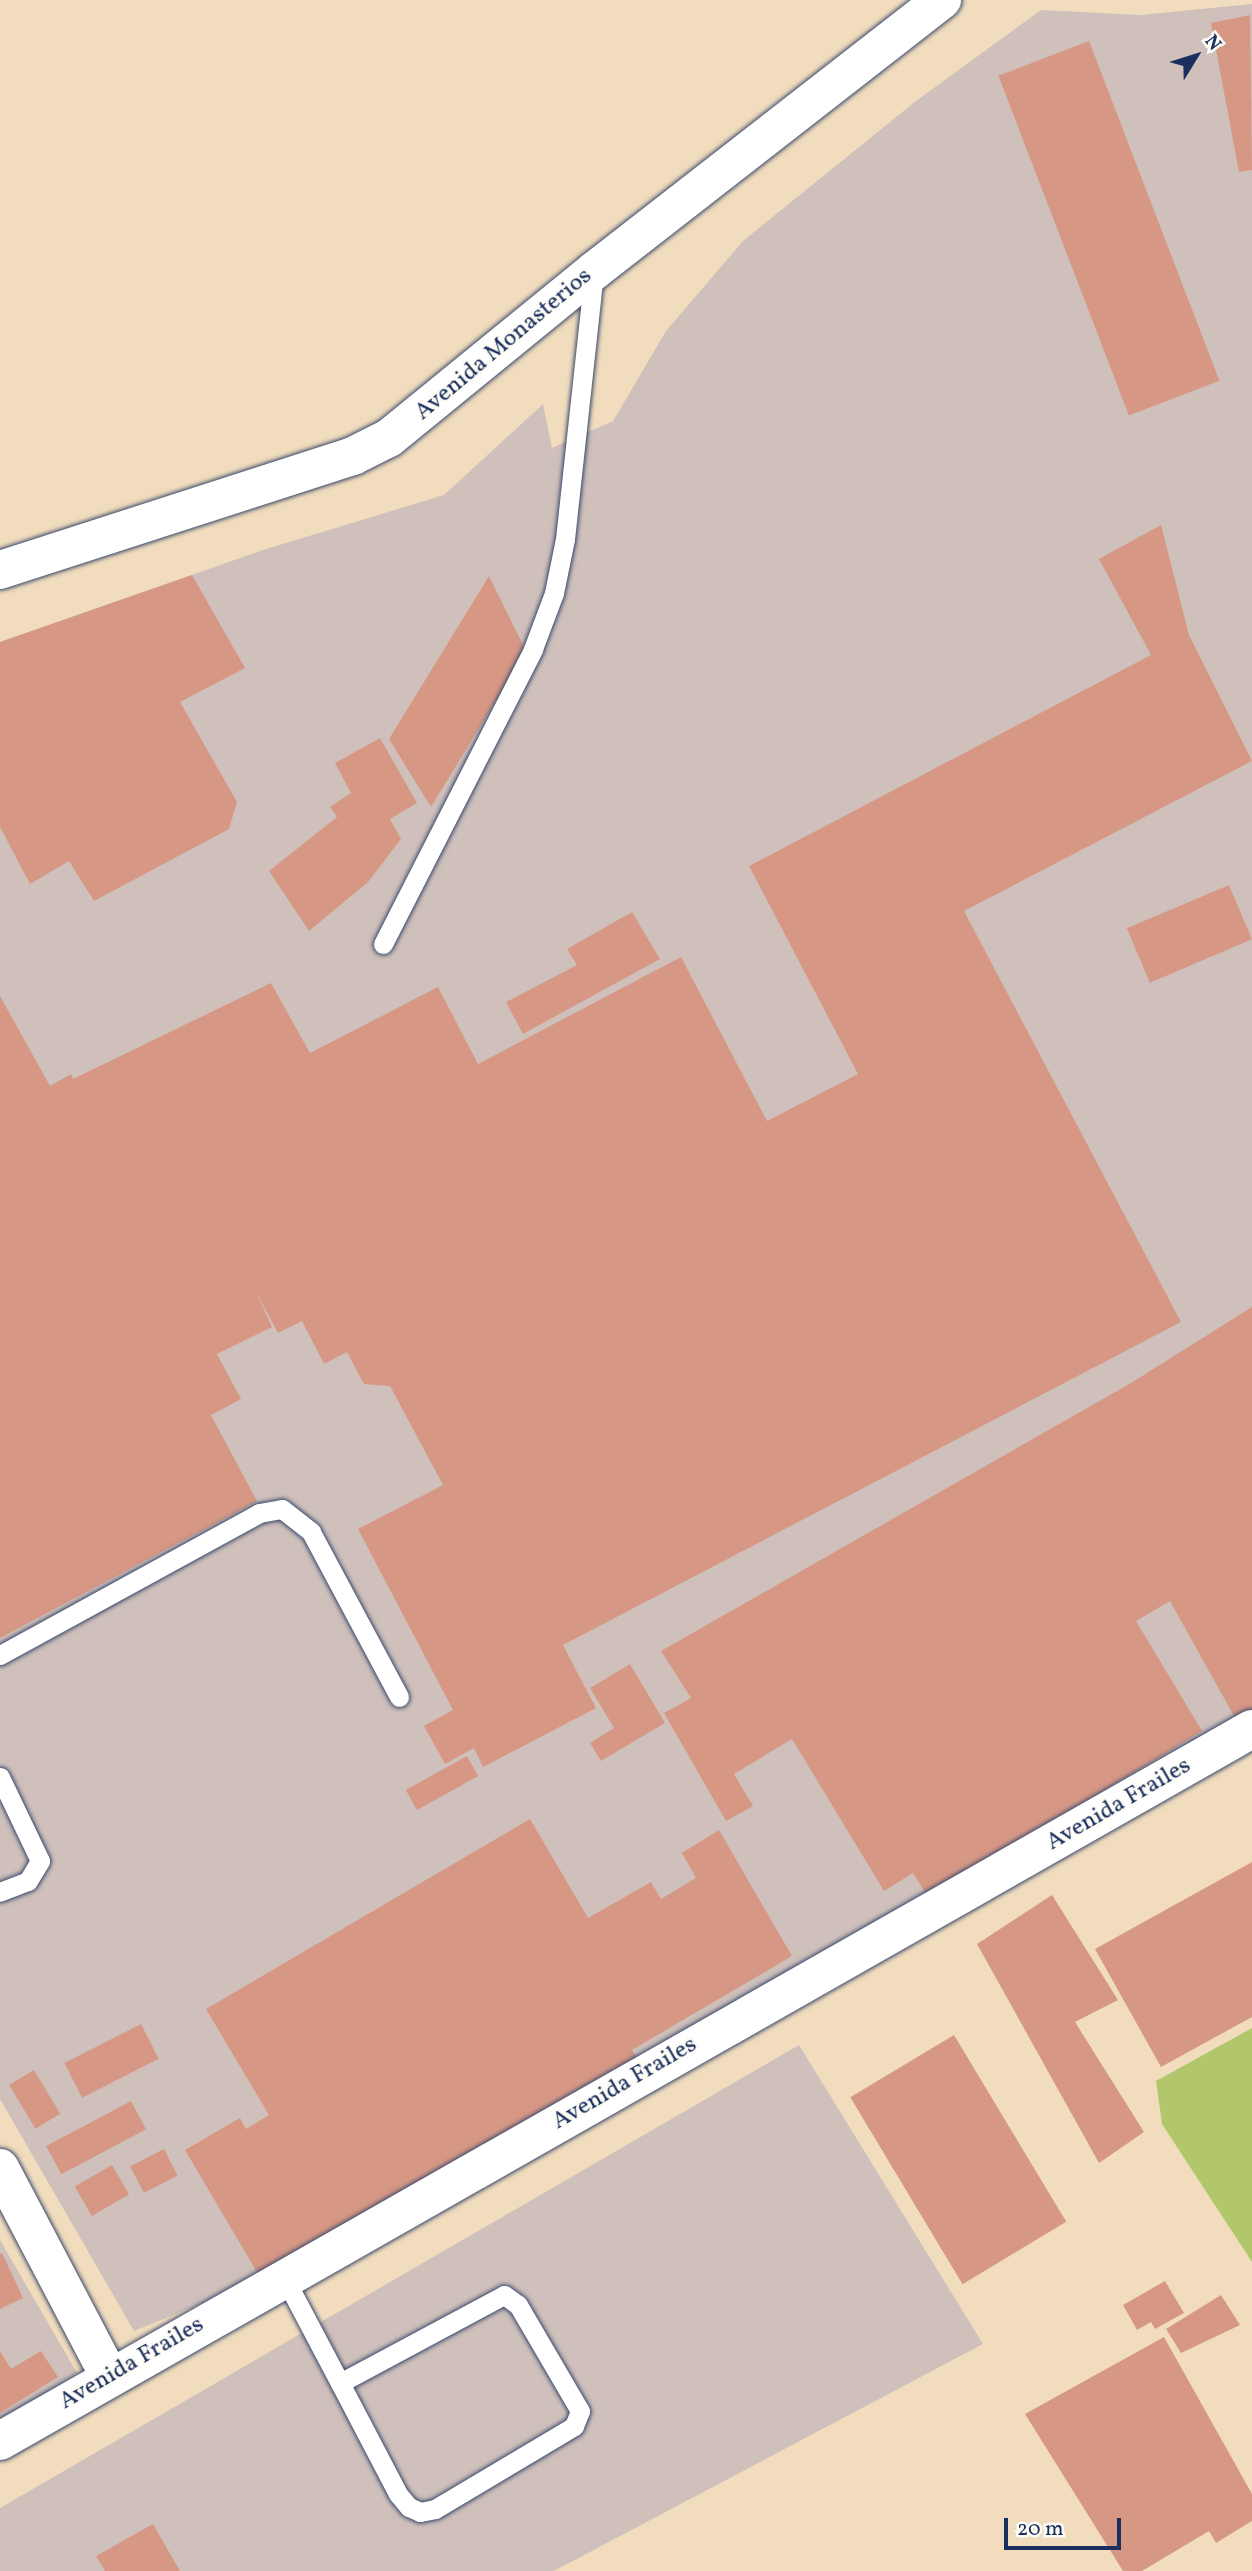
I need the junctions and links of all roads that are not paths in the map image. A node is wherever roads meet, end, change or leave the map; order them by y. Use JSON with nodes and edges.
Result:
{"nodes":[{"id":1,"x":942,"y":0,"type":"edge"},
{"id":2,"x":594,"y":270,"type":"junction"},
{"id":3,"x":0,"y":570,"type":"edge"},
{"id":4,"x":383,"y":944,"type":"dead end"},
{"id":5,"x":0,"y":1655,"type":"edge"},
{"id":6,"x":399,"y":1697,"type":"dead end"},
{"id":7,"x":1252,"y":1729,"type":"edge"},
{"id":8,"x":0,"y":1777,"type":"edge"},
{"id":9,"x":0,"y":1892,"type":"edge"},
{"id":10,"x":0,"y":2168,"type":"edge"},
{"id":11,"x":284,"y":2277,"type":"junction"},
{"id":12,"x":109,"y":2376,"type":"junction"},
{"id":13,"x":340,"y":2383,"type":"junction"},
{"id":14,"x":0,"y":2441,"type":"edge"}],
"edges":[{"from":1,"to":2,"type":"street","name":"Avenida Monasterios"},
{"from":2,"to":3,"type":"street","name":"Avenida Monasterios"},
{"from":2,"to":4,"type":"lane"},
{"from":5,"to":6,"type":"lane"},
{"from":7,"to":11,"type":"street","name":"Avenida Frailes"},
{"from":8,"to":9,"type":"lane"},
{"from":10,"to":12,"type":"street"},
{"from":11,"to":12,"type":"street","name":"Avenida Frailes"},
{"from":11,"to":13,"type":"lane"},
{"from":12,"to":14,"type":"street","name":"Avenida Frailes"},
{"from":13,"to":13,"type":"lane"}]}
